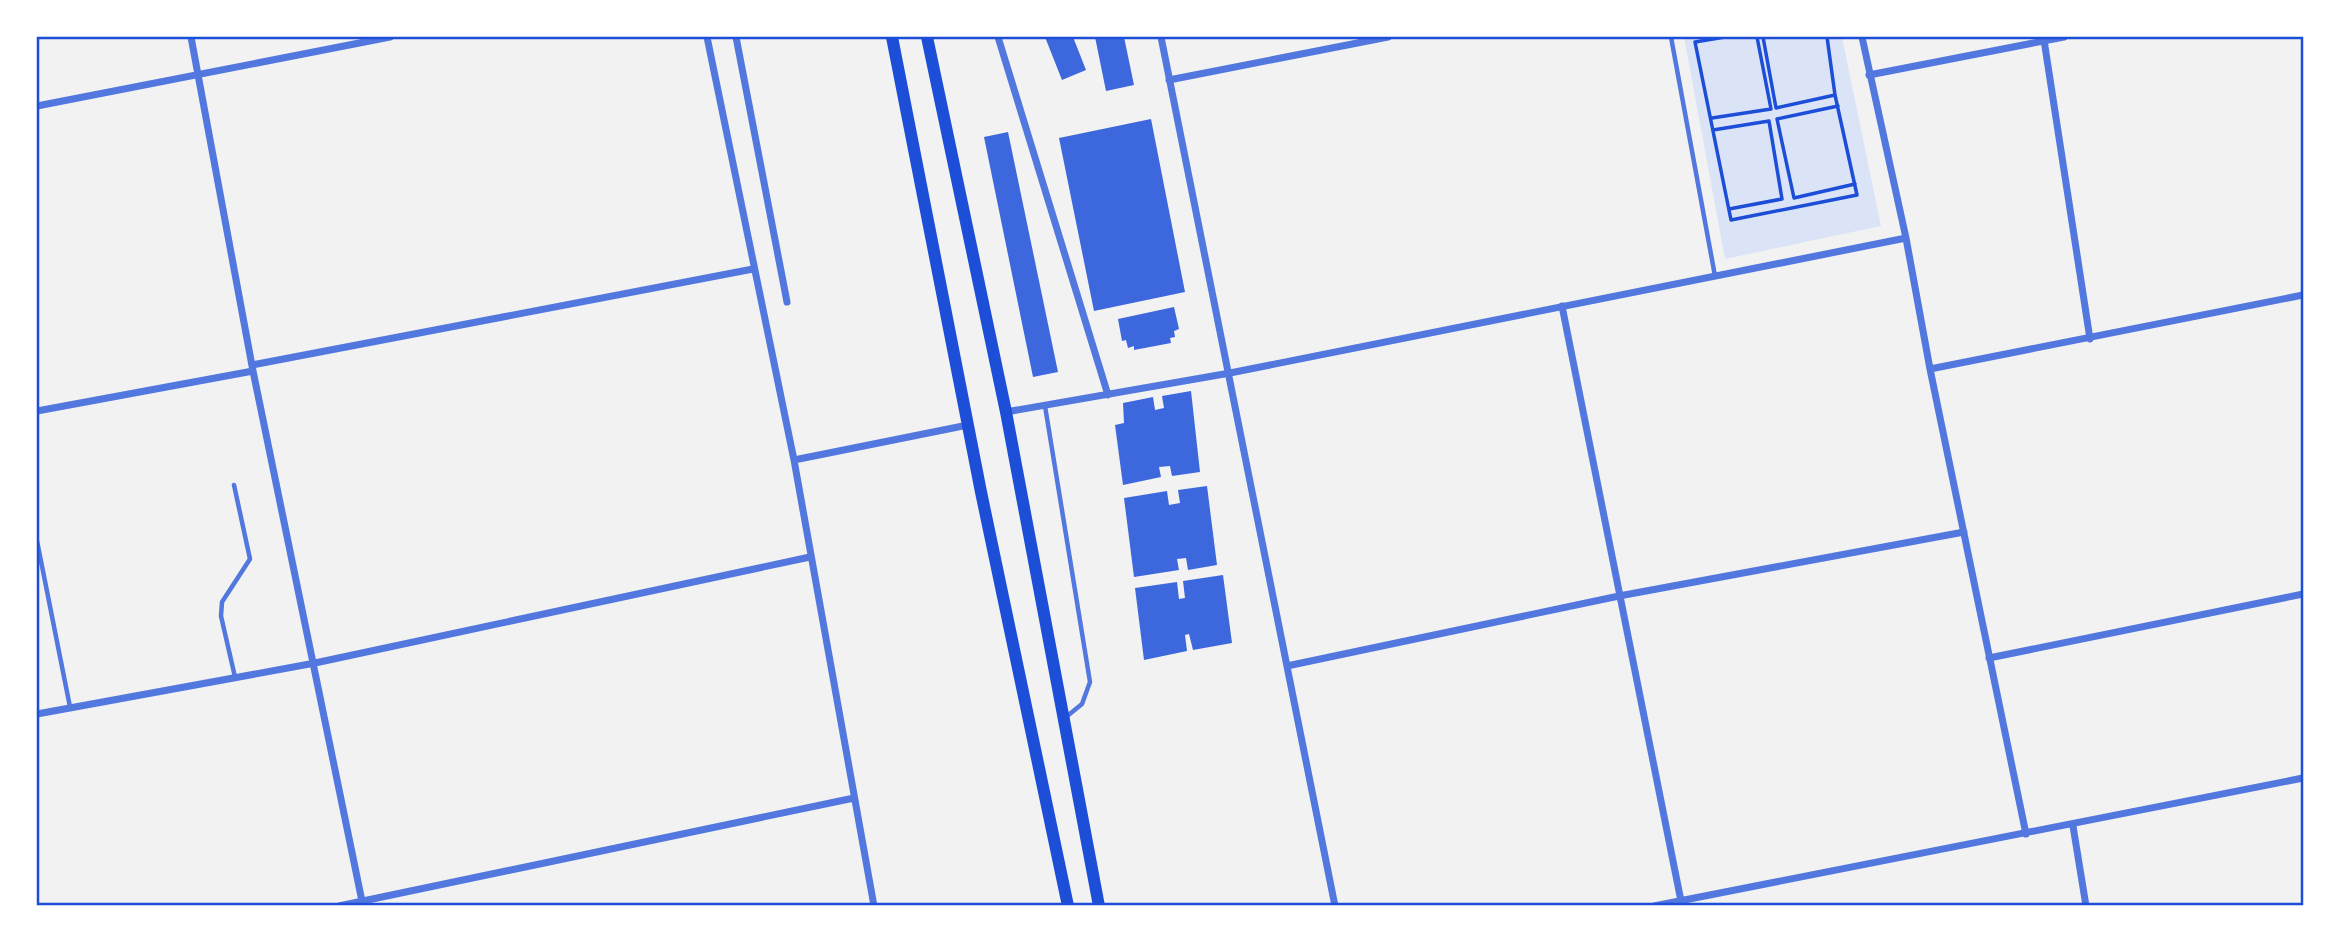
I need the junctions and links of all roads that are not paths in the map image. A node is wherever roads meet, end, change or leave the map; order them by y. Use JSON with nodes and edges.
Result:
{"nodes":[{"id":1,"x":191,"y":37,"type":"edge"},
{"id":2,"x":390,"y":37,"type":"edge"},
{"id":3,"x":707,"y":37,"type":"edge"},
{"id":4,"x":736,"y":37,"type":"edge"},
{"id":5,"x":892,"y":37,"type":"edge"},
{"id":6,"x":926,"y":37,"type":"edge"},
{"id":7,"x":998,"y":37,"type":"edge"},
{"id":8,"x":1161,"y":37,"type":"edge"},
{"id":9,"x":1388,"y":37,"type":"edge"},
{"id":10,"x":1671,"y":37,"type":"edge"},
{"id":11,"x":1862,"y":37,"type":"edge"},
{"id":12,"x":2064,"y":37,"type":"edge"},
{"id":13,"x":2044,"y":40,"type":"junction"},
{"id":14,"x":198,"y":74,"type":"junction"},
{"id":15,"x":1869,"y":75,"type":"junction"},
{"id":16,"x":1169,"y":80,"type":"junction"},
{"id":17,"x":37,"y":106,"type":"edge"},
{"id":18,"x":1906,"y":238,"type":"junction"},
{"id":19,"x":753,"y":269,"type":"junction"},
{"id":20,"x":1715,"y":277,"type":"junction"},
{"id":21,"x":2303,"y":295,"type":"edge"},
{"id":22,"x":787,"y":302,"type":"dead end"},
{"id":23,"x":1562,"y":306,"type":"junction"},
{"id":24,"x":2090,"y":339,"type":"junction"},
{"id":25,"x":252,"y":368,"type":"junction"},
{"id":26,"x":1930,"y":369,"type":"junction"},
{"id":27,"x":1230,"y":373,"type":"junction"},
{"id":28,"x":1108,"y":395,"type":"junction"},
{"id":29,"x":1045,"y":406,"type":"junction"},
{"id":30,"x":37,"y":411,"type":"edge"},
{"id":31,"x":1006,"y":412,"type":"junction"},
{"id":32,"x":968,"y":425,"type":"junction"},
{"id":33,"x":794,"y":460,"type":"junction"},
{"id":34,"x":234,"y":485,"type":"dead end"},
{"id":35,"x":1964,"y":532,"type":"junction"},
{"id":36,"x":37,"y":541,"type":"edge"},
{"id":37,"x":810,"y":557,"type":"junction"},
{"id":38,"x":2303,"y":594,"type":"edge"},
{"id":39,"x":1619,"y":596,"type":"junction"},
{"id":40,"x":1989,"y":658,"type":"junction"},
{"id":41,"x":315,"y":663,"type":"junction"},
{"id":42,"x":1287,"y":666,"type":"junction"},
{"id":43,"x":235,"y":678,"type":"junction"},
{"id":44,"x":70,"y":708,"type":"junction"},
{"id":45,"x":37,"y":715,"type":"edge"},
{"id":46,"x":1063,"y":720,"type":"junction"},
{"id":47,"x":2303,"y":778,"type":"edge"},
{"id":48,"x":854,"y":798,"type":"junction"},
{"id":49,"x":2073,"y":826,"type":"junction"},
{"id":50,"x":2026,"y":834,"type":"junction"},
{"id":51,"x":1681,"y":901,"type":"junction"},
{"id":52,"x":1704,"y":903,"type":"edge"},
{"id":53,"x":363,"y":904,"type":"edge"},
{"id":54,"x":339,"y":906,"type":"edge"},
{"id":55,"x":874,"y":906,"type":"edge"},
{"id":56,"x":1068,"y":906,"type":"edge"},
{"id":57,"x":1099,"y":906,"type":"edge"},
{"id":58,"x":1335,"y":906,"type":"edge"},
{"id":59,"x":1654,"y":906,"type":"edge"},
{"id":60,"x":2086,"y":906,"type":"edge"}],
"edges":[{"from":1,"to":14,"type":"street"},
{"from":2,"to":14,"type":"street"},
{"from":3,"to":19,"type":"street"},
{"from":4,"to":22,"type":"street"},
{"from":5,"to":32,"type":"main road"},
{"from":6,"to":31,"type":"main road"},
{"from":7,"to":28,"type":"street"},
{"from":8,"to":16,"type":"street"},
{"from":9,"to":16,"type":"street"},
{"from":10,"to":20,"type":"lane"},
{"from":11,"to":15,"type":"street"},
{"from":12,"to":13,"type":"street"},
{"from":13,"to":15,"type":"street"},
{"from":13,"to":24,"type":"street"},
{"from":14,"to":17,"type":"street"},
{"from":14,"to":25,"type":"street"},
{"from":15,"to":18,"type":"street"},
{"from":16,"to":27,"type":"street"},
{"from":18,"to":20,"type":"street"},
{"from":18,"to":26,"type":"street"},
{"from":19,"to":25,"type":"street"},
{"from":19,"to":33,"type":"street"},
{"from":20,"to":23,"type":"street"},
{"from":21,"to":24,"type":"street"},
{"from":23,"to":27,"type":"street"},
{"from":23,"to":39,"type":"street"},
{"from":24,"to":26,"type":"street"},
{"from":25,"to":30,"type":"street"},
{"from":25,"to":41,"type":"street"},
{"from":26,"to":35,"type":"street"},
{"from":27,"to":28,"type":"street"},
{"from":27,"to":42,"type":"street"},
{"from":28,"to":29,"type":"street"},
{"from":29,"to":31,"type":"street"},
{"from":29,"to":46,"type":"lane"},
{"from":31,"to":46,"type":"main road"},
{"from":32,"to":33,"type":"street"},
{"from":32,"to":56,"type":"main road"},
{"from":33,"to":37,"type":"street"},
{"from":34,"to":43,"type":"lane"},
{"from":35,"to":39,"type":"street"},
{"from":35,"to":40,"type":"street"},
{"from":36,"to":44,"type":"lane"},
{"from":37,"to":41,"type":"street"},
{"from":37,"to":48,"type":"street"},
{"from":38,"to":40,"type":"street"},
{"from":39,"to":42,"type":"street"},
{"from":39,"to":51,"type":"street"},
{"from":40,"to":50,"type":"street"},
{"from":41,"to":43,"type":"street"},
{"from":41,"to":53,"type":"street"},
{"from":42,"to":58,"type":"street"},
{"from":43,"to":44,"type":"street"},
{"from":44,"to":45,"type":"street"},
{"from":46,"to":57,"type":"main road"},
{"from":47,"to":49,"type":"street"},
{"from":48,"to":53,"type":"street"},
{"from":48,"to":55,"type":"street"},
{"from":49,"to":50,"type":"street"},
{"from":49,"to":60,"type":"street"},
{"from":50,"to":52,"type":"street"},
{"from":51,"to":52,"type":"street"},
{"from":51,"to":59,"type":"street"},
{"from":53,"to":54,"type":"street"}]}
